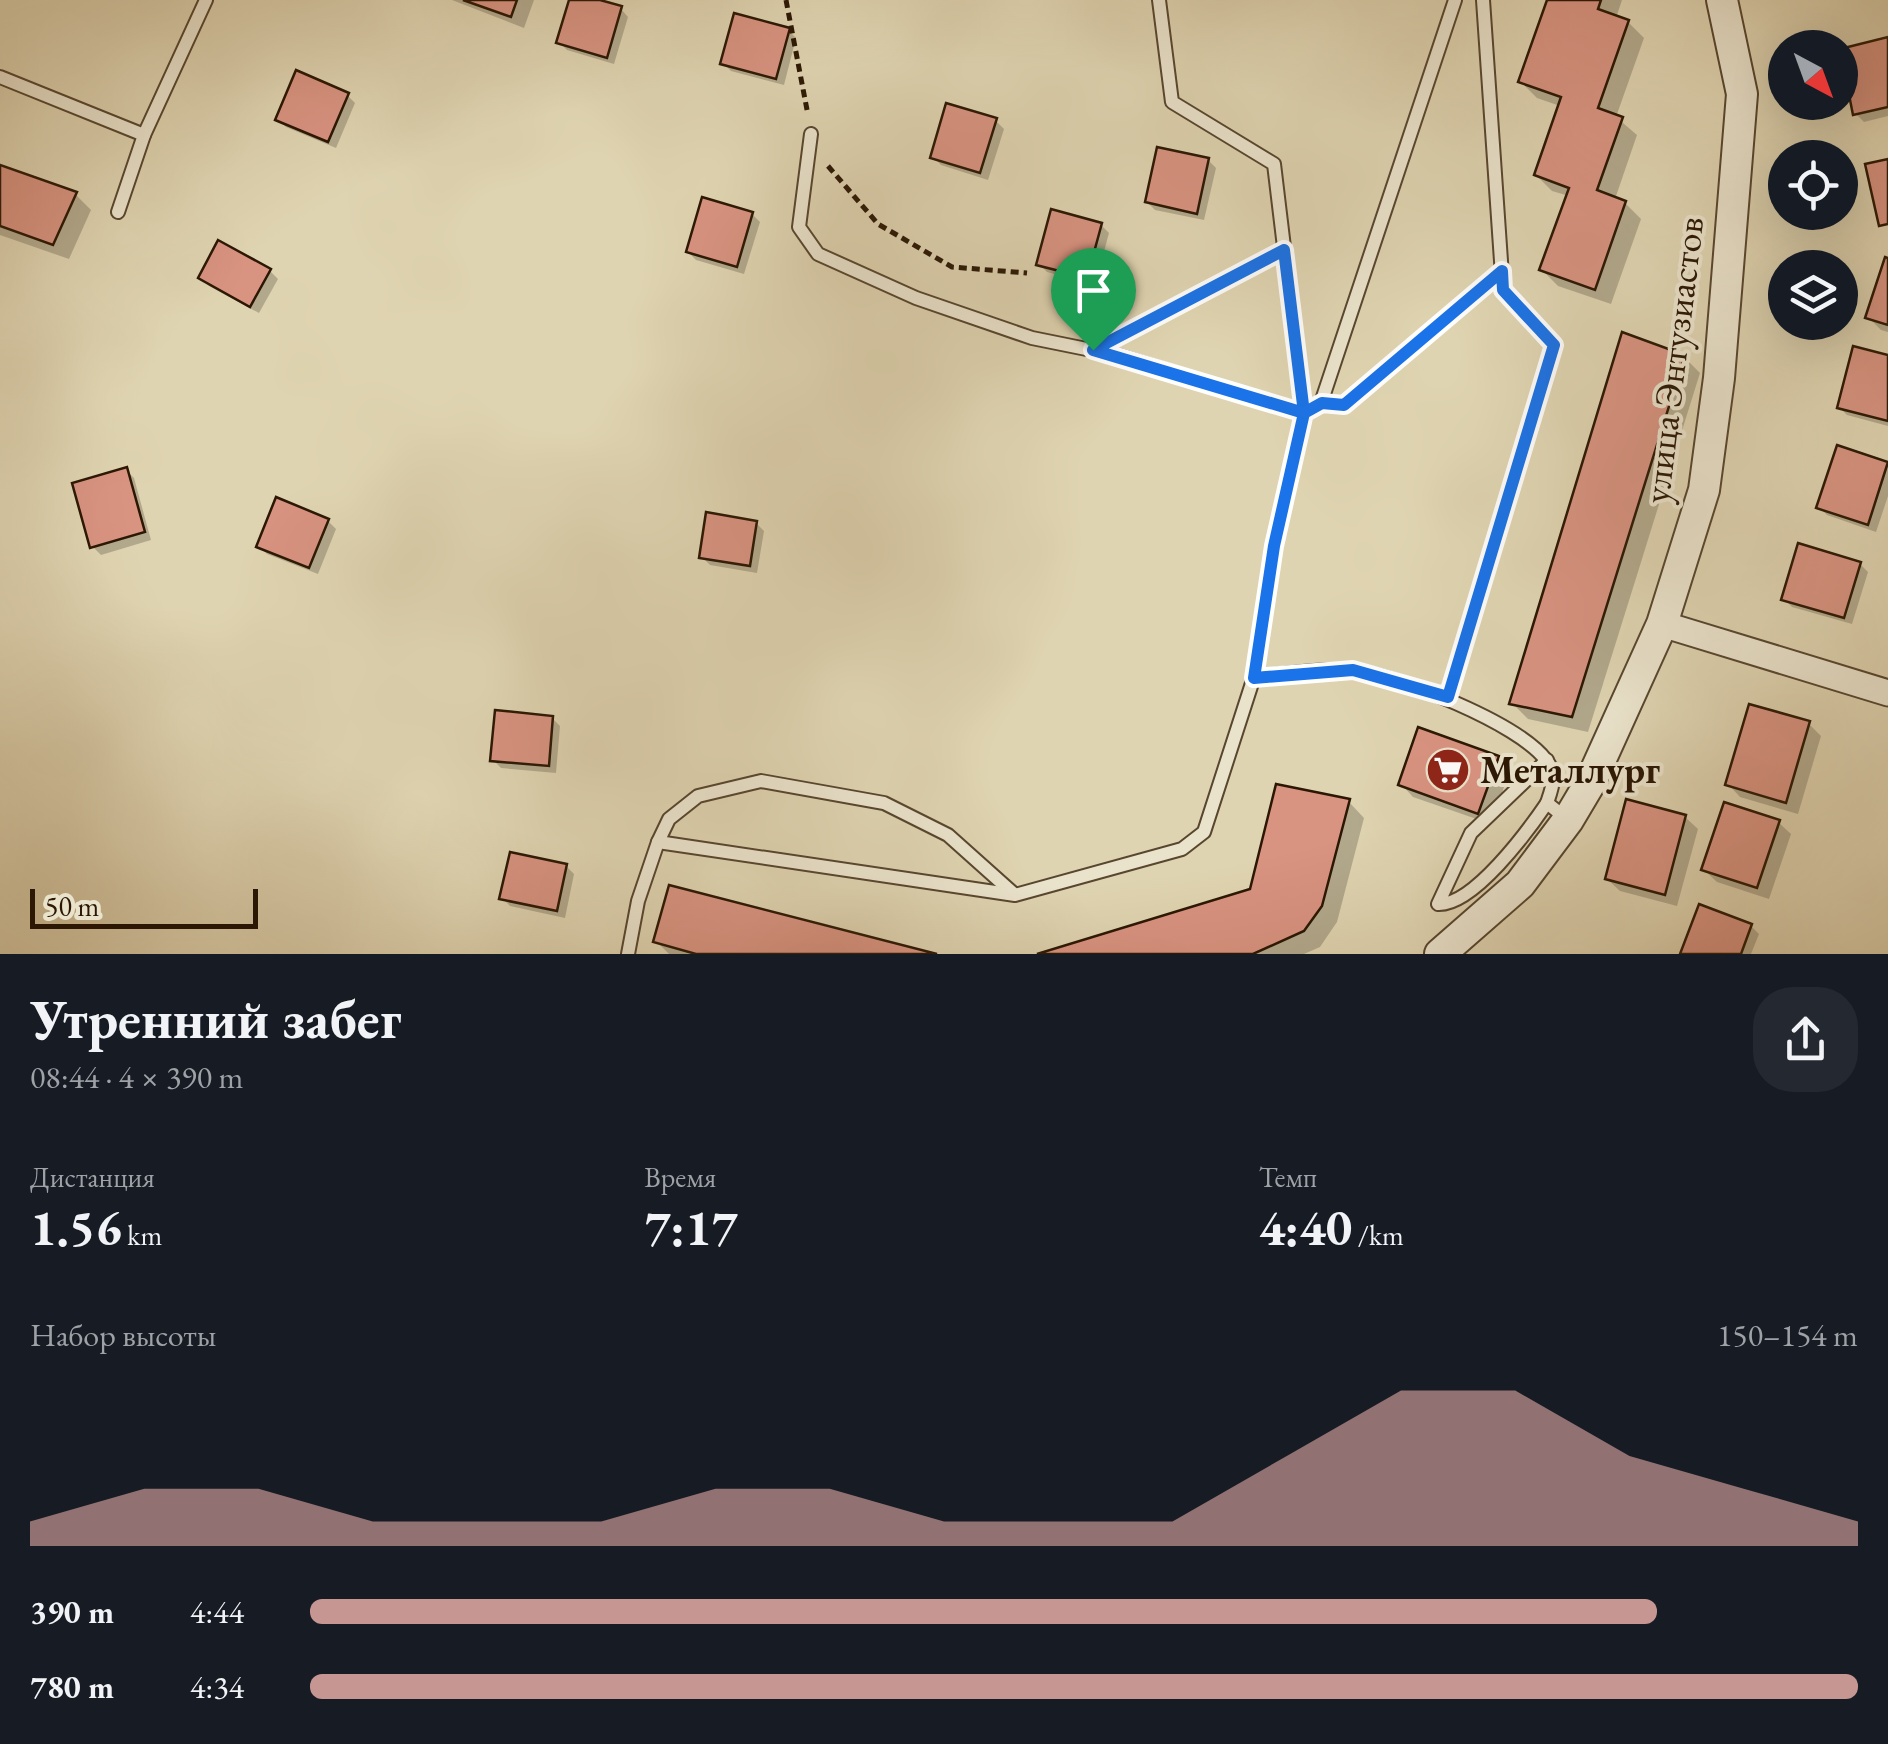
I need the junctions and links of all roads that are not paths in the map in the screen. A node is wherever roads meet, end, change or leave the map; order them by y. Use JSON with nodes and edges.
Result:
{"nodes":[{"id":1,"x":206,"y":0,"type":"edge"},
{"id":2,"x":1159,"y":0,"type":"edge"},
{"id":3,"x":1455,"y":0,"type":"edge"},
{"id":4,"x":1484,"y":0,"type":"edge"},
{"id":5,"x":1722,"y":0,"type":"edge"},
{"id":6,"x":0,"y":77,"type":"edge"},
{"id":7,"x":811,"y":134,"type":"road end"},
{"id":8,"x":144,"y":136,"type":"junction"},
{"id":9,"x":118,"y":212,"type":"dead end"},
{"id":10,"x":1284,"y":250,"type":"junction"},
{"id":11,"x":1502,"y":271,"type":"junction"},
{"id":12,"x":1093,"y":350,"type":"junction"},
{"id":13,"x":1322,"y":403,"type":"junction"},
{"id":14,"x":1304,"y":413,"type":"junction"},
{"id":15,"x":1662,"y":624,"type":"junction"},
{"id":16,"x":1254,"y":678,"type":"junction"},
{"id":17,"x":1888,"y":693,"type":"edge"},
{"id":18,"x":1448,"y":697,"type":"junction"},
{"id":19,"x":1547,"y":760,"type":"junction"},
{"id":20,"x":1558,"y":811,"type":"junction"},
{"id":21,"x":658,"y":842,"type":"junction"},
{"id":22,"x":1015,"y":895,"type":"junction"},
{"id":23,"x":628,"y":954,"type":"edge"},
{"id":24,"x":1443,"y":954,"type":"edge"}],
"edges":[{"from":1,"to":8,"type":"lane"},
{"from":2,"to":10,"type":"lane"},
{"from":3,"to":13,"type":"lane"},
{"from":4,"to":11,"type":"lane"},
{"from":5,"to":15,"type":"street","name":"улица Энтузиастов"},
{"from":6,"to":8,"type":"lane"},
{"from":7,"to":12,"type":"lane"},
{"from":8,"to":9,"type":"lane"},
{"from":10,"to":12,"type":"lane"},
{"from":10,"to":14,"type":"lane"},
{"from":11,"to":13,"type":"lane"},
{"from":11,"to":18,"type":"lane"},
{"from":12,"to":14,"type":"lane"},
{"from":13,"to":14,"type":"lane"},
{"from":14,"to":16,"type":"lane"},
{"from":15,"to":17,"type":"street"},
{"from":15,"to":20,"type":"street","name":"улица Энтузиастов"},
{"from":16,"to":18,"type":"lane"},
{"from":16,"to":22,"type":"lane"},
{"from":18,"to":19,"type":"lane"},
{"from":19,"to":20,"type":"lane"},
{"from":19,"to":20,"type":"lane"},
{"from":20,"to":24,"type":"street","name":"улица Энтузиастов"},
{"from":21,"to":22,"type":"lane"},
{"from":21,"to":22,"type":"lane"},
{"from":21,"to":23,"type":"lane"}]}
